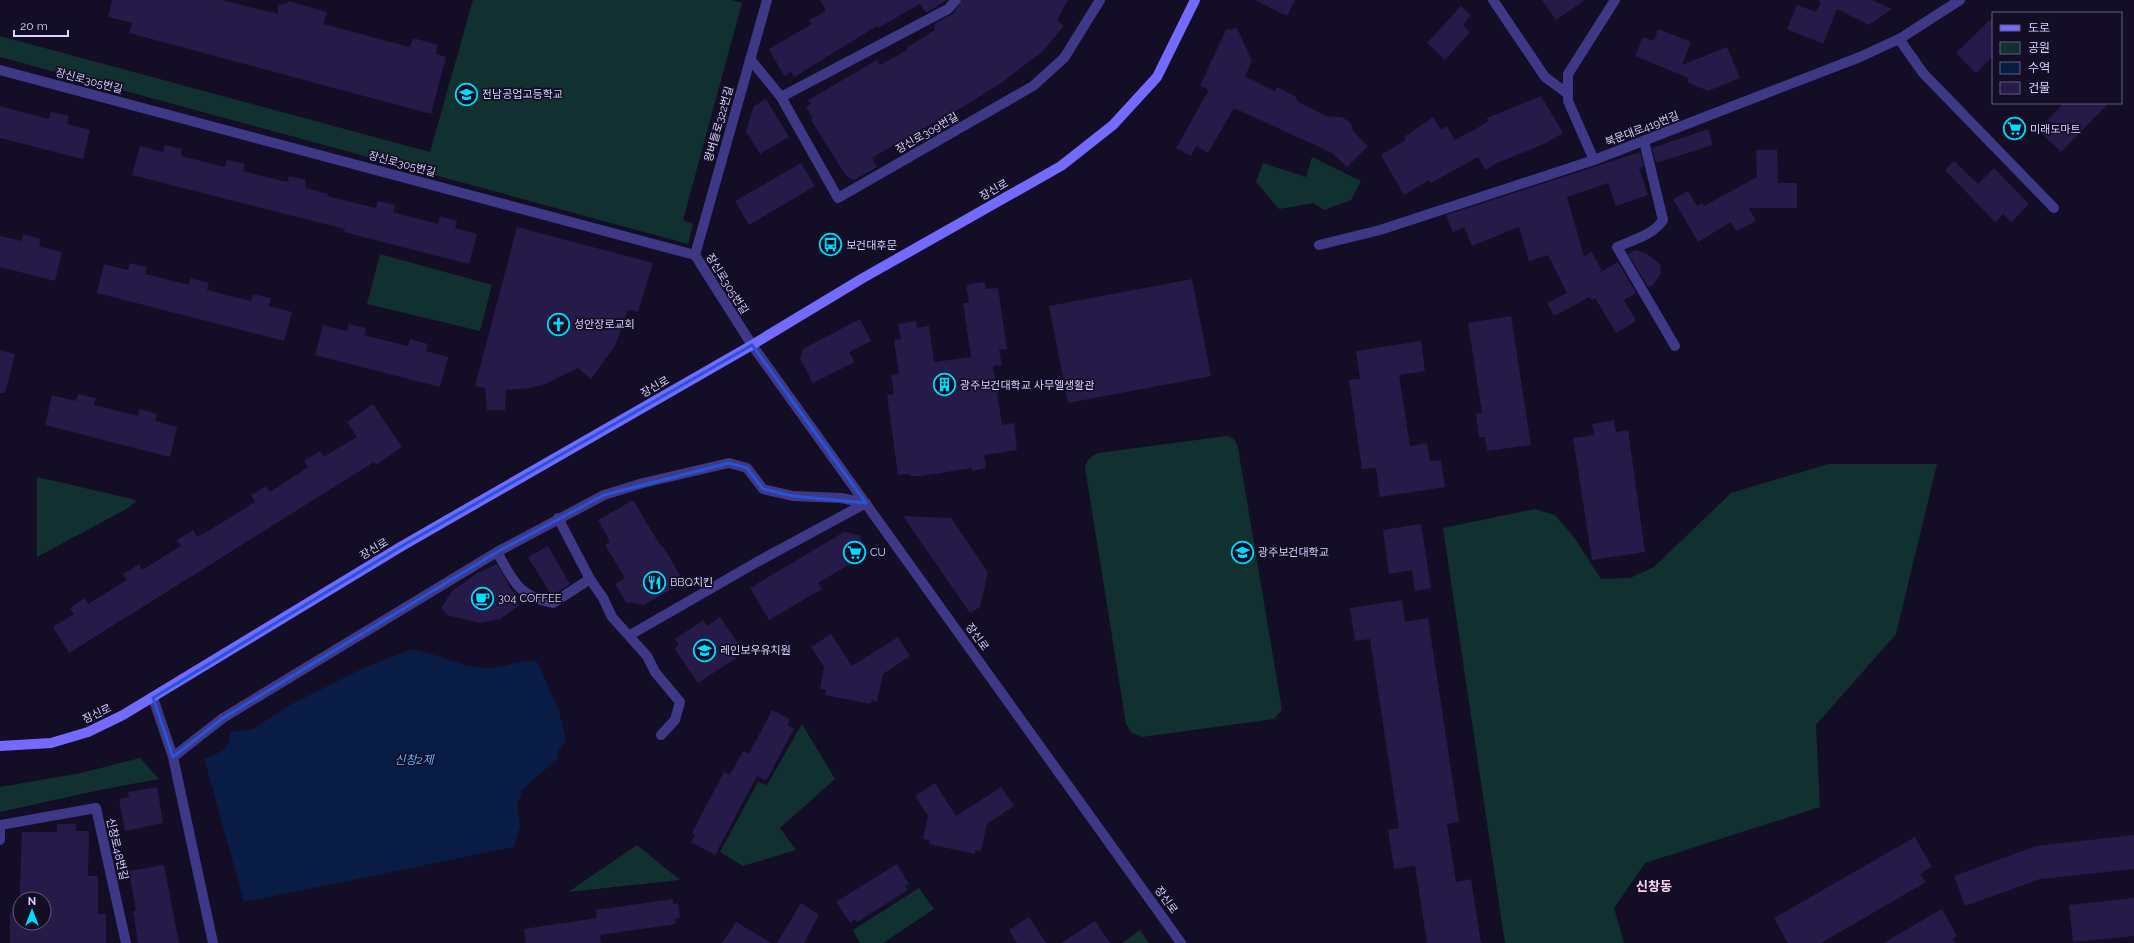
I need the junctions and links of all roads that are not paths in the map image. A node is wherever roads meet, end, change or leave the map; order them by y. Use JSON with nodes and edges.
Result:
{"nodes":[{"id":1,"x":766,"y":0,"type":"edge"},
{"id":2,"x":956,"y":0,"type":"edge"},
{"id":3,"x":1100,"y":0,"type":"edge"},
{"id":4,"x":1195,"y":0,"type":"edge"},
{"id":5,"x":1492,"y":0,"type":"edge"},
{"id":6,"x":1614,"y":0,"type":"edge"},
{"id":7,"x":1960,"y":0,"type":"edge"},
{"id":8,"x":1899,"y":39,"type":"junction"},
{"id":9,"x":750,"y":59,"type":"junction"},
{"id":10,"x":0,"y":70,"type":"edge"},
{"id":11,"x":1568,"y":94,"type":"junction"},
{"id":12,"x":781,"y":97,"type":"junction"},
{"id":13,"x":1644,"y":141,"type":"junction"},
{"id":14,"x":1594,"y":160,"type":"junction"},
{"id":15,"x":2054,"y":208,"type":"dead end"},
{"id":16,"x":1319,"y":245,"type":"dead end"},
{"id":17,"x":695,"y":255,"type":"junction"},
{"id":18,"x":752,"y":345,"type":"junction"},
{"id":19,"x":1675,"y":346,"type":"dead end"},
{"id":20,"x":866,"y":503,"type":"junction"},
{"id":21,"x":558,"y":518,"type":"junction"},
{"id":22,"x":497,"y":552,"type":"junction"},
{"id":23,"x":590,"y":579,"type":"junction"},
{"id":24,"x":630,"y":635,"type":"junction"},
{"id":25,"x":153,"y":698,"type":"junction"},
{"id":26,"x":661,"y":735,"type":"dead end"},
{"id":27,"x":0,"y":746,"type":"edge"},
{"id":28,"x":173,"y":757,"type":"junction"},
{"id":29,"x":0,"y":825,"type":"edge"},
{"id":30,"x":0,"y":840,"type":"edge"},
{"id":31,"x":126,"y":943,"type":"edge"},
{"id":32,"x":213,"y":943,"type":"edge"},
{"id":33,"x":1181,"y":943,"type":"edge"}],
"edges":[{"from":1,"to":9,"type":"street","name":"왕버들로322번길"},
{"from":2,"to":12,"type":"street"},
{"from":3,"to":12,"type":"street","name":"장신로309번길"},
{"from":4,"to":18,"type":"main road","name":"장신로"},
{"from":5,"to":11,"type":"street"},
{"from":6,"to":11,"type":"street"},
{"from":7,"to":8,"type":"street","name":"북문대로419번길"},
{"from":8,"to":13,"type":"street","name":"북문대로419번길"},
{"from":8,"to":15,"type":"street"},
{"from":9,"to":12,"type":"street","name":"장신로309번길"},
{"from":9,"to":17,"type":"street","name":"왕버들로322번길"},
{"from":10,"to":17,"type":"street","name":"장신로305번길"},
{"from":11,"to":14,"type":"street"},
{"from":13,"to":14,"type":"street","name":"북문대로419번길"},
{"from":13,"to":19,"type":"street"},
{"from":14,"to":16,"type":"street","name":"북문대로419번길"},
{"from":17,"to":18,"type":"street","name":"장신로305번길"},
{"from":18,"to":20,"type":"street","name":"장신로"},
{"from":18,"to":25,"type":"main road","name":"장신로"},
{"from":20,"to":21,"type":"street"},
{"from":20,"to":24,"type":"street"},
{"from":20,"to":33,"type":"street","name":"장신로"},
{"from":21,"to":22,"type":"street"},
{"from":21,"to":23,"type":"street"},
{"from":22,"to":23,"type":"street"},
{"from":22,"to":28,"type":"street"},
{"from":23,"to":24,"type":"street"},
{"from":24,"to":26,"type":"street"},
{"from":25,"to":27,"type":"main road","name":"장신로"},
{"from":25,"to":28,"type":"street"},
{"from":28,"to":32,"type":"street"},
{"from":29,"to":30,"type":"street","name":"신창로48번길"},
{"from":29,"to":31,"type":"street","name":"신창로48번길"}]}
